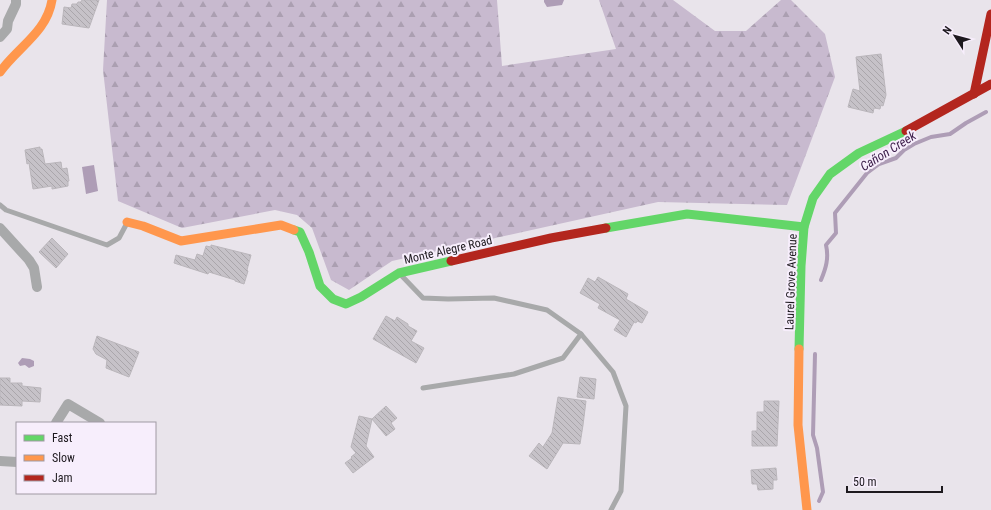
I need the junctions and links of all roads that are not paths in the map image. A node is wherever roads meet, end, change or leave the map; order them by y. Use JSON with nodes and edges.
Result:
{"nodes":[{"id":1,"x":16,"y":0,"type":"edge"},
{"id":2,"x":52,"y":0,"type":"edge"},
{"id":3,"x":991,"y":14,"type":"edge"},
{"id":4,"x":0,"y":38,"type":"edge"},
{"id":5,"x":0,"y":72,"type":"edge"},
{"id":6,"x":991,"y":84,"type":"edge"},
{"id":7,"x":974,"y":94,"type":"junction"},
{"id":8,"x":0,"y":205,"type":"edge"},
{"id":9,"x":127,"y":222,"type":"joint"},
{"id":10,"x":804,"y":227,"type":"junction"},
{"id":11,"x":0,"y":228,"type":"edge"},
{"id":12,"x":399,"y":273,"type":"junction"},
{"id":13,"x":37,"y":287,"type":"dead end"},
{"id":14,"x":581,"y":334,"type":"junction"},
{"id":15,"x":423,"y":388,"type":"dead end"},
{"id":16,"x":57,"y":422,"type":"edge"},
{"id":17,"x":98,"y":422,"type":"edge"},
{"id":18,"x":0,"y":461,"type":"edge"},
{"id":19,"x":16,"y":462,"type":"edge"},
{"id":20,"x":611,"y":510,"type":"edge"},
{"id":21,"x":806,"y":510,"type":"edge"}],
"edges":[{"from":1,"to":4,"type":"street"},
{"from":2,"to":5,"type":"street"},
{"from":3,"to":7,"type":"street"},
{"from":6,"to":7,"type":"street","name":"Laurel Grove Avenue"},
{"from":7,"to":10,"type":"street","name":"Laurel Grove Avenue"},
{"from":8,"to":9,"type":"lane"},
{"from":9,"to":12,"type":"street","name":"Monte Alegre Road"},
{"from":10,"to":12,"type":"street","name":"Monte Alegre Road"},
{"from":10,"to":21,"type":"street","name":"Laurel Grove Avenue"},
{"from":11,"to":13,"type":"street"},
{"from":12,"to":14,"type":"lane"},
{"from":14,"to":15,"type":"lane"},
{"from":14,"to":20,"type":"lane"},
{"from":16,"to":17,"type":"street"},
{"from":18,"to":19,"type":"street"}]}
